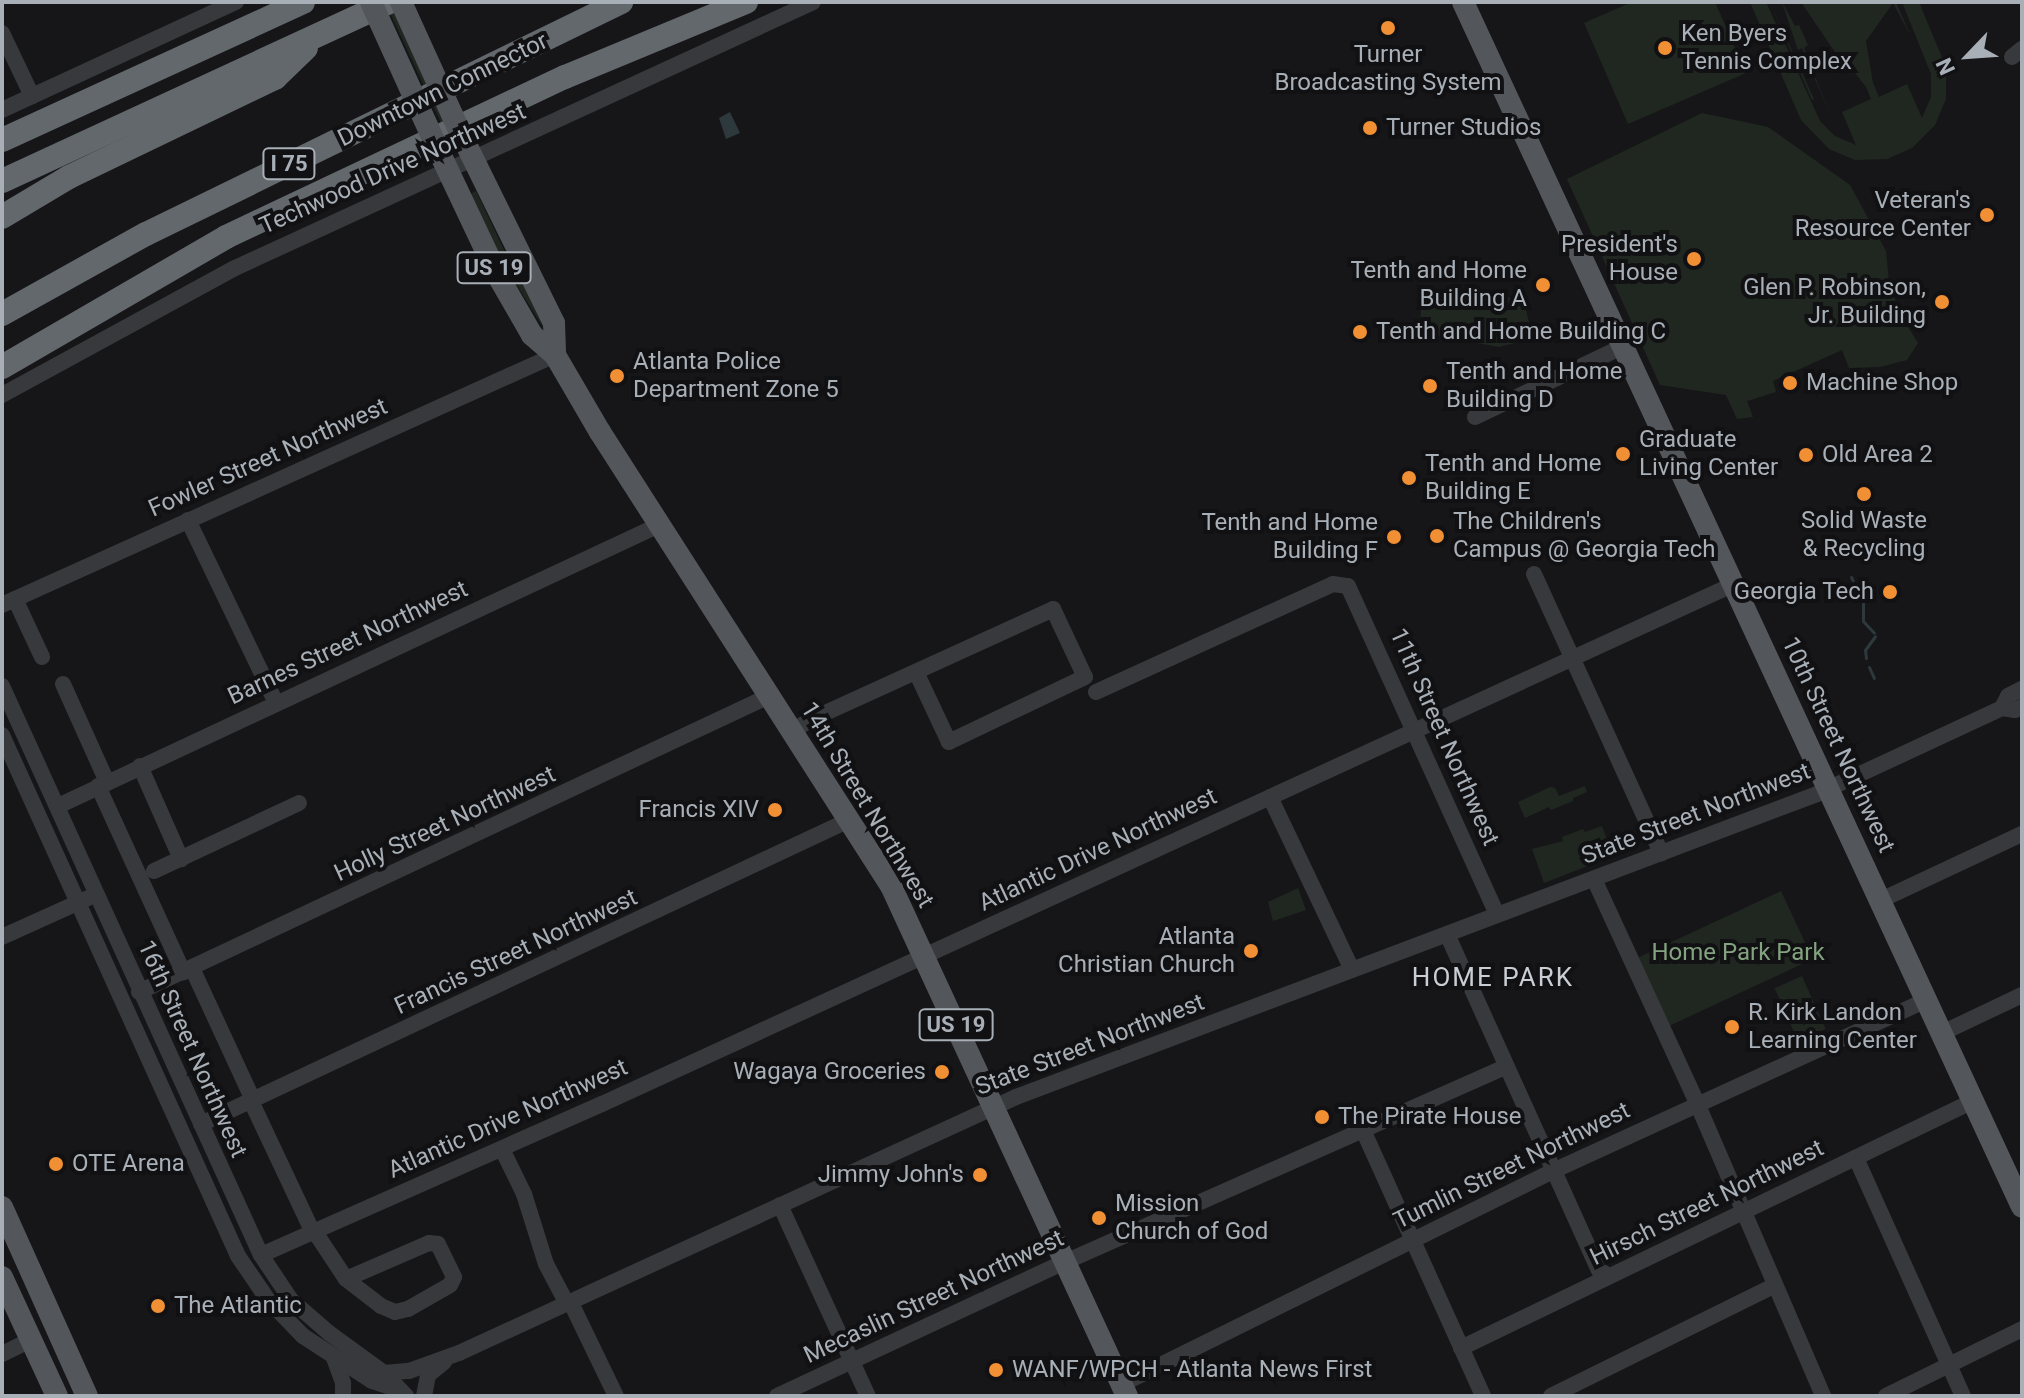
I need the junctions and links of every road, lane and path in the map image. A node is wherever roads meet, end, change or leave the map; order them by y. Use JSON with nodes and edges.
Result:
{"nodes":[{"id":1,"x":236,"y":2,"type":"edge"},
{"id":2,"x":303,"y":2,"type":"edge"},
{"id":3,"x":371,"y":2,"type":"edge"},
{"id":4,"x":390,"y":2,"type":"edge"},
{"id":5,"x":401,"y":2,"type":"edge"},
{"id":6,"x":621,"y":2,"type":"edge"},
{"id":7,"x":746,"y":2,"type":"edge"},
{"id":8,"x":813,"y":2,"type":"edge"},
{"id":9,"x":1463,"y":2,"type":"edge"},
{"id":10,"x":2,"y":33,"type":"edge"},
{"id":11,"x":318,"y":35,"type":"junction"},
{"id":12,"x":32,"y":96,"type":"junction"},
{"id":13,"x":2,"y":110,"type":"edge"},
{"id":14,"x":2,"y":140,"type":"edge"},
{"id":15,"x":473,"y":159,"type":"junction"},
{"id":16,"x":448,"y":170,"type":"junction"},
{"id":17,"x":69,"y":177,"type":"junction"},
{"id":18,"x":2,"y":181,"type":"edge"},
{"id":19,"x":2,"y":205,"type":"edge"},
{"id":20,"x":2,"y":217,"type":"edge"},
{"id":21,"x":5,"y":315,"type":"edge"},
{"id":22,"x":1624,"y":346,"type":"junction"},
{"id":23,"x":555,"y":355,"type":"junction"},
{"id":24,"x":2,"y":367,"type":"edge"},
{"id":25,"x":2,"y":395,"type":"edge"},
{"id":26,"x":1475,"y":417,"type":"dead end"},
{"id":27,"x":188,"y":520,"type":"junction"},
{"id":28,"x":659,"y":525,"type":"junction"},
{"id":29,"x":1534,"y":574,"type":"dead end"},
{"id":30,"x":1734,"y":584,"type":"junction"},
{"id":31,"x":9,"y":602,"type":"edge"},
{"id":32,"x":42,"y":657,"type":"dead end"},
{"id":33,"x":1572,"y":659,"type":"junction"},
{"id":34,"x":916,"y":672,"type":"junction"},
{"id":35,"x":63,"y":684,"type":"dead end"},
{"id":36,"x":2,"y":686,"type":"edge"},
{"id":37,"x":2022,"y":689,"type":"edge"},
{"id":38,"x":1096,"y":692,"type":"dead end"},
{"id":39,"x":769,"y":696,"type":"junction"},
{"id":40,"x":276,"y":703,"type":"junction"},
{"id":41,"x":2022,"y":707,"type":"edge"},
{"id":42,"x":2002,"y":708,"type":"junction"},
{"id":43,"x":792,"y":731,"type":"junction"},
{"id":44,"x":1415,"y":731,"type":"junction"},
{"id":45,"x":2,"y":735,"type":"edge"},
{"id":46,"x":140,"y":766,"type":"junction"},
{"id":47,"x":102,"y":784,"type":"junction"},
{"id":48,"x":1830,"y":789,"type":"junction"},
{"id":49,"x":1270,"y":797,"type":"junction"},
{"id":50,"x":299,"y":803,"type":"dead end"},
{"id":51,"x":58,"y":806,"type":"junction"},
{"id":52,"x":849,"y":820,"type":"junction"},
{"id":53,"x":2022,"y":834,"type":"edge"},
{"id":54,"x":1661,"y":853,"type":"junction"},
{"id":55,"x":181,"y":859,"type":"junction"},
{"id":56,"x":154,"y":871,"type":"dead end"},
{"id":57,"x":1594,"y":879,"type":"junction"},
{"id":58,"x":96,"y":894,"type":"junction"},
{"id":59,"x":1881,"y":900,"type":"junction"},
{"id":60,"x":78,"y":903,"type":"junction"},
{"id":61,"x":1497,"y":915,"type":"junction"},
{"id":62,"x":1447,"y":934,"type":"junction"},
{"id":63,"x":2,"y":937,"type":"edge"},
{"id":64,"x":924,"y":956,"type":"junction"},
{"id":65,"x":188,"y":970,"type":"junction"},
{"id":66,"x":1352,"y":970,"type":"junction"},
{"id":67,"x":139,"y":992,"type":"junction"},
{"id":68,"x":2022,"y":995,"type":"edge"},
{"id":69,"x":1927,"y":1000,"type":"junction"},
{"id":70,"x":1942,"y":1033,"type":"junction"},
{"id":71,"x":1506,"y":1067,"type":"junction"},
{"id":72,"x":252,"y":1100,"type":"junction"},
{"id":73,"x":1973,"y":1101,"type":"junction"},
{"id":74,"x":1697,"y":1103,"type":"junction"},
{"id":75,"x":994,"y":1107,"type":"junction"},
{"id":76,"x":201,"y":1124,"type":"junction"},
{"id":77,"x":1363,"y":1130,"type":"junction"},
{"id":78,"x":502,"y":1149,"type":"junction"},
{"id":79,"x":1856,"y":1158,"type":"junction"},
{"id":80,"x":1553,"y":1171,"type":"junction"},
{"id":81,"x":780,"y":1205,"type":"junction"},
{"id":82,"x":2,"y":1207,"type":"edge"},
{"id":83,"x":2022,"y":1207,"type":"edge"},
{"id":84,"x":1741,"y":1213,"type":"junction"},
{"id":85,"x":314,"y":1232,"type":"junction"},
{"id":86,"x":1412,"y":1240,"type":"junction"},
{"id":87,"x":261,"y":1255,"type":"junction"},
{"id":88,"x":1065,"y":1262,"type":"junction"},
{"id":89,"x":1609,"y":1276,"type":"junction"},
{"id":90,"x":2,"y":1277,"type":"edge"},
{"id":91,"x":346,"y":1279,"type":"junction"},
{"id":92,"x":1774,"y":1286,"type":"junction"},
{"id":93,"x":569,"y":1304,"type":"junction"},
{"id":94,"x":2022,"y":1329,"type":"edge"},
{"id":95,"x":31,"y":1340,"type":"junction"},
{"id":96,"x":1461,"y":1348,"type":"junction"},
{"id":97,"x":459,"y":1353,"type":"junction"},
{"id":98,"x":2,"y":1354,"type":"edge"},
{"id":99,"x":334,"y":1358,"type":"junction"},
{"id":100,"x":852,"y":1361,"type":"junction"},
{"id":101,"x":1949,"y":1365,"type":"junction"},
{"id":102,"x":384,"y":1373,"type":"junction"},
{"id":103,"x":1124,"y":1390,"type":"edge"},
{"id":104,"x":395,"y":1394,"type":"edge"},
{"id":105,"x":57,"y":1396,"type":"edge"},
{"id":106,"x":87,"y":1396,"type":"edge"},
{"id":107,"x":343,"y":1396,"type":"edge"},
{"id":108,"x":424,"y":1396,"type":"edge"},
{"id":109,"x":616,"y":1396,"type":"edge"},
{"id":110,"x":777,"y":1396,"type":"edge"},
{"id":111,"x":868,"y":1396,"type":"edge"},
{"id":112,"x":1483,"y":1396,"type":"edge"},
{"id":113,"x":1551,"y":1396,"type":"edge"},
{"id":114,"x":1823,"y":1396,"type":"edge"},
{"id":115,"x":1886,"y":1396,"type":"edge"},
{"id":116,"x":1963,"y":1396,"type":"edge"}],
"edges":[{"from":1,"to":12,"type":"street"},
{"from":2,"to":14,"type":"highway"},
{"from":3,"to":16,"type":"main road","name":"14th Street Northwest","number":"US 19","bridge":true},
{"from":4,"to":11,"type":"highway"},
{"from":5,"to":15,"type":"main road","name":"14th Street Northwest","number":"US 19","bridge":true},
{"from":6,"to":21,"type":"highway","name":"Downtown Connector","number":"I 75"},
{"from":7,"to":24,"type":"highway"},
{"from":8,"to":15,"type":"street","name":"Techwood Drive Northwest"},
{"from":9,"to":22,"type":"main road","name":"10th Street Northwest"},
{"from":10,"to":12,"type":"street"},
{"from":11,"to":17,"type":"highway"},
{"from":11,"to":18,"type":"highway"},
{"from":12,"to":13,"type":"street"},
{"from":15,"to":16,"type":"street","name":"Techwood Drive Northwest"},
{"from":15,"to":23,"type":"main road","name":"14th Street Northwest","number":"US 19"},
{"from":16,"to":23,"type":"main road","name":"14th Street Northwest","number":"US 19"},
{"from":16,"to":25,"type":"street","name":"Techwood Drive Northwest"},
{"from":17,"to":19,"type":"highway"},
{"from":17,"to":20,"type":"highway"},
{"from":22,"to":26,"type":"street"},
{"from":22,"to":30,"type":"main road","name":"10th Street Northwest"},
{"from":23,"to":27,"type":"street","name":"Fowler Street Northwest"},
{"from":23,"to":28,"type":"main road","name":"14th Street Northwest","number":"US 19"},
{"from":27,"to":31,"type":"street","name":"Fowler Street Northwest"},
{"from":27,"to":40,"type":"street"},
{"from":28,"to":39,"type":"main road","name":"14th Street Northwest","number":"US 19"},
{"from":28,"to":40,"type":"street","name":"Barnes Street Northwest"},
{"from":29,"to":33,"type":"street"},
{"from":30,"to":33,"type":"street","name":"Atlantic Drive Northwest"},
{"from":30,"to":48,"type":"main road","name":"10th Street Northwest"},
{"from":31,"to":32,"type":"street"},
{"from":33,"to":44,"type":"street","name":"Atlantic Drive Northwest"},
{"from":33,"to":54,"type":"street"},
{"from":34,"to":34,"type":"street"},
{"from":34,"to":43,"type":"street"},
{"from":35,"to":47,"type":"street"},
{"from":36,"to":51,"type":"street","name":"16th Street Northwest"},
{"from":37,"to":42,"type":"street","name":"State Street Northwest"},
{"from":38,"to":44,"type":"street","name":"11th Street Northwest"},
{"from":39,"to":43,"type":"main road","name":"14th Street Northwest","number":"US 19"},
{"from":39,"to":65,"type":"street","name":"Holly Street Northwest"},
{"from":40,"to":46,"type":"street","name":"Barnes Street Northwest"},
{"from":41,"to":42,"type":"street","name":"State Street Northwest"},
{"from":42,"to":48,"type":"street","name":"State Street Northwest"},
{"from":43,"to":52,"type":"main road","name":"14th Street Northwest","number":"US 19"},
{"from":44,"to":49,"type":"street","name":"Atlantic Drive Northwest"},
{"from":44,"to":61,"type":"street","name":"11th Street Northwest"},
{"from":45,"to":60,"type":"street","name":"16th Street Northwest"},
{"from":46,"to":47,"type":"street","name":"Barnes Street Northwest"},
{"from":46,"to":55,"type":"street"},
{"from":47,"to":51,"type":"street","name":"Barnes Street Northwest"},
{"from":47,"to":65,"type":"street"},
{"from":48,"to":54,"type":"street","name":"State Street Northwest"},
{"from":48,"to":59,"type":"main road","name":"10th Street Northwest"},
{"from":49,"to":64,"type":"street","name":"Atlantic Drive Northwest"},
{"from":49,"to":66,"type":"street"},
{"from":50,"to":55,"type":"street"},
{"from":51,"to":58,"type":"street","name":"16th Street Northwest"},
{"from":52,"to":64,"type":"main road","name":"14th Street Northwest","number":"US 19"},
{"from":52,"to":72,"type":"street","name":"Francis Street Northwest"},
{"from":53,"to":59,"type":"street"},
{"from":54,"to":57,"type":"street","name":"State Street Northwest"},
{"from":55,"to":56,"type":"street"},
{"from":57,"to":61,"type":"street","name":"State Street Northwest"},
{"from":57,"to":74,"type":"street"},
{"from":58,"to":60,"type":"street"},
{"from":58,"to":67,"type":"street","name":"16th Street Northwest"},
{"from":59,"to":69,"type":"main road","name":"10th Street Northwest"},
{"from":60,"to":63,"type":"street"},
{"from":60,"to":99,"type":"street","name":"16th Street Northwest"},
{"from":61,"to":62,"type":"street","name":"State Street Northwest"},
{"from":62,"to":66,"type":"street","name":"State Street Northwest"},
{"from":62,"to":71,"type":"street"},
{"from":64,"to":75,"type":"main road","name":"14th Street Northwest","number":"US 19"},
{"from":64,"to":78,"type":"street","name":"Atlantic Drive Northwest"},
{"from":65,"to":67,"type":"street","name":"Holly Street Northwest"},
{"from":65,"to":72,"type":"street"},
{"from":66,"to":75,"type":"street","name":"State Street Northwest"},
{"from":67,"to":76,"type":"street","name":"16th Street Northwest"},
{"from":68,"to":70,"type":"street"},
{"from":69,"to":70,"type":"main road","name":"10th Street Northwest"},
{"from":69,"to":74,"type":"street","name":"Tumlin Street Northwest"},
{"from":70,"to":73,"type":"main road","name":"10th Street Northwest"},
{"from":71,"to":77,"type":"street","name":"Mecaslin Street Northwest"},
{"from":71,"to":80,"type":"street"},
{"from":72,"to":76,"type":"street","name":"Francis Street Northwest"},
{"from":72,"to":85,"type":"street"},
{"from":73,"to":79,"type":"street","name":"Hirsch Street Northwest"},
{"from":73,"to":83,"type":"main road","name":"10th Street Northwest"},
{"from":74,"to":80,"type":"street","name":"Tumlin Street Northwest"},
{"from":74,"to":84,"type":"street"},
{"from":75,"to":81,"type":"street","name":"State Street Northwest"},
{"from":75,"to":88,"type":"main road","name":"14th Street Northwest","number":"US 19"},
{"from":76,"to":87,"type":"street","name":"16th Street Northwest"},
{"from":77,"to":86,"type":"street"},
{"from":77,"to":88,"type":"street","name":"Mecaslin Street Northwest"},
{"from":78,"to":85,"type":"street","name":"Atlantic Drive Northwest"},
{"from":78,"to":93,"type":"street"},
{"from":79,"to":84,"type":"street","name":"Hirsch Street Northwest"},
{"from":79,"to":101,"type":"street"},
{"from":80,"to":86,"type":"street","name":"Tumlin Street Northwest"},
{"from":80,"to":89,"type":"street"},
{"from":81,"to":93,"type":"street","name":"State Street Northwest"},
{"from":81,"to":100,"type":"street"},
{"from":82,"to":106,"type":"main road"},
{"from":84,"to":89,"type":"street","name":"Hirsch Street Northwest"},
{"from":84,"to":92,"type":"street"},
{"from":85,"to":87,"type":"street","name":"Atlantic Drive Northwest"},
{"from":85,"to":91,"type":"street"},
{"from":86,"to":96,"type":"street"},
{"from":86,"to":103,"type":"street","name":"Tumlin Street Northwest"},
{"from":87,"to":102,"type":"street","name":"16th Street Northwest"},
{"from":88,"to":100,"type":"street","name":"Mecaslin Street Northwest"},
{"from":88,"to":103,"type":"main road","name":"14th Street Northwest","number":"US 19"},
{"from":89,"to":96,"type":"street","name":"Hirsch Street Northwest"},
{"from":90,"to":95,"type":"main road"},
{"from":91,"to":91,"type":"street"},
{"from":92,"to":113,"type":"street"},
{"from":92,"to":114,"type":"street"},
{"from":93,"to":97,"type":"street","name":"State Street Northwest"},
{"from":93,"to":109,"type":"street"},
{"from":94,"to":101,"type":"street"},
{"from":95,"to":98,"type":"street"},
{"from":95,"to":105,"type":"main road"},
{"from":96,"to":112,"type":"street"},
{"from":97,"to":102,"type":"street","name":"State Street Northwest"},
{"from":97,"to":108,"type":"street"},
{"from":99,"to":104,"type":"street","name":"16th Street Northwest"},
{"from":99,"to":107,"type":"street"},
{"from":100,"to":110,"type":"street","name":"Mecaslin Street Northwest"},
{"from":100,"to":111,"type":"street"},
{"from":101,"to":115,"type":"street"},
{"from":101,"to":116,"type":"street"},
{"from":102,"to":104,"type":"street","name":"16th Street Northwest"}]}
